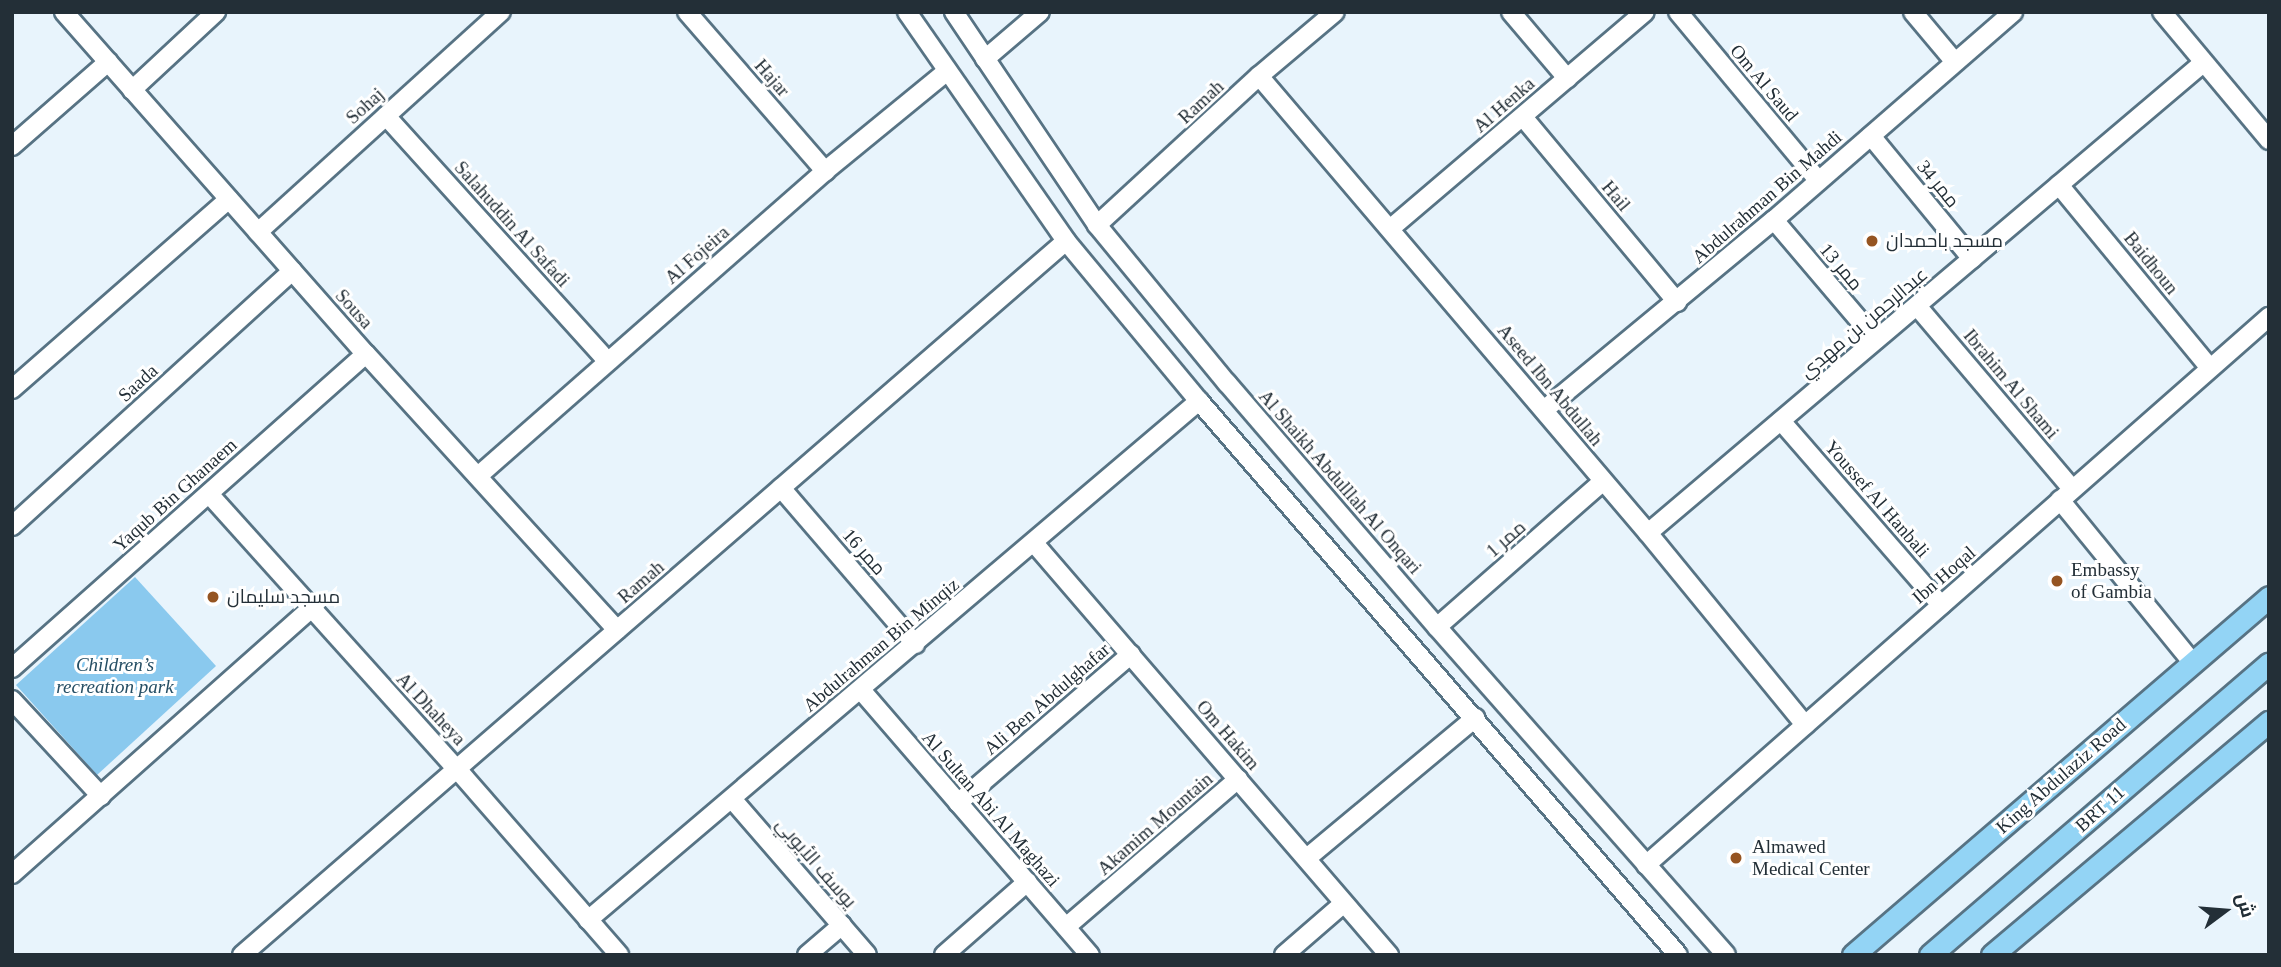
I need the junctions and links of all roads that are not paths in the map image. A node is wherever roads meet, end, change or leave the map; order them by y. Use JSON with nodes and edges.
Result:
{"nodes":[{"id":1,"x":64,"y":12,"type":"edge"},
{"id":2,"x":216,"y":12,"type":"edge"},
{"id":3,"x":501,"y":12,"type":"edge"},
{"id":4,"x":687,"y":12,"type":"edge"},
{"id":5,"x":907,"y":12,"type":"edge"},
{"id":6,"x":954,"y":12,"type":"edge"},
{"id":7,"x":1040,"y":12,"type":"edge"},
{"id":8,"x":1335,"y":12,"type":"edge"},
{"id":9,"x":1511,"y":12,"type":"edge"},
{"id":10,"x":1645,"y":12,"type":"edge"},
{"id":11,"x":1678,"y":12,"type":"edge"},
{"id":12,"x":1913,"y":12,"type":"edge"},
{"id":13,"x":2013,"y":12,"type":"edge"},
{"id":14,"x":2162,"y":12,"type":"edge"},
{"id":15,"x":985,"y":59,"type":"junction"},
{"id":16,"x":108,"y":62,"type":"junction"},
{"id":17,"x":1955,"y":62,"type":"junction"},
{"id":18,"x":2203,"y":63,"type":"junction"},
{"id":19,"x":947,"y":71,"type":"junction"},
{"id":20,"x":1259,"y":76,"type":"junction"},
{"id":21,"x":1567,"y":78,"type":"junction"},
{"id":22,"x":132,"y":90,"type":"junction"},
{"id":23,"x":386,"y":116,"type":"junction"},
{"id":24,"x":1523,"y":117,"type":"junction"},
{"id":25,"x":1871,"y":136,"type":"junction"},
{"id":26,"x":2269,"y":140,"type":"edge"},
{"id":27,"x":12,"y":146,"type":"edge"},
{"id":28,"x":825,"y":171,"type":"junction"},
{"id":29,"x":1818,"y":180,"type":"junction"},
{"id":30,"x":2059,"y":185,"type":"junction"},
{"id":31,"x":229,"y":200,"type":"junction"},
{"id":32,"x":1774,"y":220,"type":"junction"},
{"id":33,"x":1097,"y":225,"type":"junction"},
{"id":34,"x":1391,"y":228,"type":"junction"},
{"id":35,"x":258,"y":232,"type":"junction"},
{"id":36,"x":1066,"y":241,"type":"junction"},
{"id":37,"x":1972,"y":259,"type":"junction"},
{"id":38,"x":292,"y":271,"type":"junction"},
{"id":39,"x":1677,"y":302,"type":"junction"},
{"id":40,"x":1917,"y":306,"type":"junction"},
{"id":41,"x":2269,"y":317,"type":"edge"},
{"id":42,"x":1876,"y":340,"type":"junction"},
{"id":43,"x":366,"y":354,"type":"junction"},
{"id":44,"x":607,"y":361,"type":"junction"},
{"id":45,"x":2210,"y":368,"type":"junction"},
{"id":46,"x":12,"y":389,"type":"edge"},
{"id":47,"x":1199,"y":401,"type":"junction"},
{"id":48,"x":1544,"y":410,"type":"junction"},
{"id":49,"x":1781,"y":421,"type":"junction"},
{"id":50,"x":478,"y":476,"type":"junction"},
{"id":51,"x":1603,"y":481,"type":"junction"},
{"id":52,"x":781,"y":488,"type":"junction"},
{"id":53,"x":209,"y":494,"type":"junction"},
{"id":54,"x":2066,"y":495,"type":"junction"},
{"id":55,"x":14,"y":522,"type":"edge"},
{"id":56,"x":1648,"y":533,"type":"junction"},
{"id":57,"x":1034,"y":543,"type":"junction"},
{"id":58,"x":2269,"y":597,"type":"edge"},
{"id":59,"x":1941,"y":605,"type":"junction"},
{"id":60,"x":310,"y":609,"type":"junction"},
{"id":61,"x":1437,"y":627,"type":"junction"},
{"id":62,"x":617,"y":630,"type":"junction"},
{"id":63,"x":915,"y":644,"type":"junction"},
{"id":64,"x":1131,"y":654,"type":"junction"},
{"id":65,"x":2193,"y":663,"type":"junction"},
{"id":66,"x":2269,"y":663,"type":"edge"},
{"id":67,"x":12,"y":668,"type":"edge"},
{"id":68,"x":861,"y":690,"type":"junction"},
{"id":69,"x":12,"y":700,"type":"edge"},
{"id":70,"x":1475,"y":718,"type":"junction"},
{"id":71,"x":2269,"y":722,"type":"edge"},
{"id":72,"x":1805,"y":725,"type":"junction"},
{"id":73,"x":457,"y":769,"type":"junction"},
{"id":74,"x":1238,"y":779,"type":"junction"},
{"id":75,"x":100,"y":796,"type":"junction"},
{"id":76,"x":732,"y":799,"type":"junction"},
{"id":77,"x":958,"y":803,"type":"junction"},
{"id":78,"x":1307,"y":858,"type":"junction"},
{"id":79,"x":1646,"y":865,"type":"junction"},
{"id":80,"x":12,"y":874,"type":"edge"},
{"id":81,"x":1027,"y":882,"type":"junction"},
{"id":82,"x":1343,"y":903,"type":"junction"},
{"id":83,"x":588,"y":920,"type":"junction"},
{"id":84,"x":842,"y":925,"type":"junction"},
{"id":85,"x":1066,"y":927,"type":"junction"},
{"id":86,"x":1854,"y":952,"type":"edge"},
{"id":87,"x":1996,"y":953,"type":"edge"},
{"id":88,"x":242,"y":955,"type":"edge"},
{"id":89,"x":619,"y":955,"type":"edge"},
{"id":90,"x":807,"y":955,"type":"edge"},
{"id":91,"x":867,"y":955,"type":"edge"},
{"id":92,"x":944,"y":955,"type":"edge"},
{"id":93,"x":1090,"y":955,"type":"edge"},
{"id":94,"x":1284,"y":955,"type":"edge"},
{"id":95,"x":1389,"y":955,"type":"edge"},
{"id":96,"x":1678,"y":955,"type":"edge"},
{"id":97,"x":1726,"y":955,"type":"edge"},
{"id":98,"x":1930,"y":955,"type":"edge"}],
"edges":[{"from":1,"to":16,"type":"street","name":"Sousa"},
{"from":2,"to":22,"type":"street"},
{"from":3,"to":23,"type":"street","name":"Sohaj"},
{"from":4,"to":28,"type":"street","name":"Hajar"},
{"from":5,"to":19,"type":"street"},
{"from":6,"to":15,"type":"street","name":"Al Shaikh Abdulllah Al Onqari"},
{"from":7,"to":15,"type":"street"},
{"from":8,"to":20,"type":"street","name":"Ramah"},
{"from":9,"to":21,"type":"street"},
{"from":10,"to":21,"type":"street","name":"Al Henka"},
{"from":11,"to":29,"type":"street","name":"Om Al Saud"},
{"from":12,"to":17,"type":"street"},
{"from":13,"to":17,"type":"street","name":"Abdulrahman Bin Mahdi"},
{"from":14,"to":18,"type":"street"},
{"from":15,"to":33,"type":"street","name":"Al Shaikh Abdulllah Al Onqari"},
{"from":16,"to":22,"type":"street","name":"Sousa"},
{"from":16,"to":27,"type":"street"},
{"from":17,"to":25,"type":"street","name":"Abdulrahman Bin Mahdi"},
{"from":18,"to":26,"type":"street"},
{"from":18,"to":30,"type":"street","name":"عبدالرحمن بن مهدي"},
{"from":19,"to":28,"type":"street","name":"Al Fojeira"},
{"from":19,"to":36,"type":"street"},
{"from":20,"to":33,"type":"street","name":"Ramah"},
{"from":20,"to":34,"type":"street","name":"Aseed Ibn Abdullah"},
{"from":21,"to":24,"type":"street","name":"Al Henka"},
{"from":22,"to":31,"type":"street","name":"Sousa"},
{"from":23,"to":35,"type":"street","name":"Sohaj"},
{"from":23,"to":44,"type":"street","name":"Salahuddin Al Safadi"},
{"from":24,"to":34,"type":"street","name":"Al Henka"},
{"from":24,"to":39,"type":"street","name":"Hail"},
{"from":25,"to":29,"type":"street","name":"Abdulrahman Bin Mahdi"},
{"from":25,"to":37,"type":"street","name":"ممر 34"},
{"from":28,"to":44,"type":"street","name":"Al Fojeira"},
{"from":29,"to":32,"type":"street","name":"Abdulrahman Bin Mahdi"},
{"from":30,"to":37,"type":"street","name":"عبدالرحمن بن مهدي"},
{"from":30,"to":45,"type":"street","name":"Baidhoun"},
{"from":31,"to":35,"type":"street","name":"Sousa"},
{"from":31,"to":46,"type":"street"},
{"from":32,"to":39,"type":"street","name":"Abdulrahman Bin Mahdi"},
{"from":32,"to":42,"type":"street","name":"ممر 13"},
{"from":33,"to":61,"type":"street","name":"Al Shaikh Abdulllah Al Onqari"},
{"from":34,"to":48,"type":"street","name":"Aseed Ibn Abdullah"},
{"from":35,"to":38,"type":"street","name":"Sousa"},
{"from":36,"to":47,"type":"street"},
{"from":36,"to":52,"type":"street","name":"Ramah"},
{"from":37,"to":40,"type":"street","name":"عبدالرحمن بن مهدي"},
{"from":38,"to":43,"type":"street","name":"Sousa"},
{"from":38,"to":55,"type":"street","name":"Saada"},
{"from":39,"to":48,"type":"street","name":"Abdulrahman Bin Mahdi"},
{"from":40,"to":42,"type":"street","name":"عبدالرحمن بن مهدي"},
{"from":40,"to":54,"type":"street","name":"Ibrahim Al Shami"},
{"from":41,"to":45,"type":"street","name":"Ibn Hoqal"},
{"from":42,"to":49,"type":"street","name":"عبدالرحمن بن مهدي"},
{"from":43,"to":50,"type":"street","name":"Sousa"},
{"from":43,"to":53,"type":"street","name":"Yaqub Bin Ghanaem"},
{"from":44,"to":50,"type":"street","name":"Al Fojeira"},
{"from":45,"to":54,"type":"street","name":"Ibn Hoqal"},
{"from":47,"to":57,"type":"street","name":"Abdulrahman Bin Minqiz"},
{"from":47,"to":70,"type":"street"},
{"from":48,"to":51,"type":"street","name":"Aseed Ibn Abdullah"},
{"from":49,"to":56,"type":"street","name":"عبدالرحمن بن مهدي"},
{"from":49,"to":59,"type":"street","name":"Youssef Al Hanbali"},
{"from":50,"to":62,"type":"street","name":"Sousa"},
{"from":51,"to":56,"type":"street","name":"Aseed Ibn Abdullah"},
{"from":51,"to":61,"type":"street","name":"ممر 1"},
{"from":52,"to":62,"type":"street","name":"Ramah"},
{"from":52,"to":63,"type":"street","name":"ممر 16"},
{"from":53,"to":60,"type":"street","name":"Al Dhaheya"},
{"from":53,"to":67,"type":"street","name":"Yaqub Bin Ghanaem"},
{"from":54,"to":59,"type":"street","name":"Ibn Hoqal"},
{"from":54,"to":65,"type":"street","name":"Ibrahim Al Shami"},
{"from":56,"to":72,"type":"street","name":"Aseed Ibn Abdullah"},
{"from":57,"to":63,"type":"street","name":"Abdulrahman Bin Minqiz"},
{"from":57,"to":64,"type":"street","name":"Om Hakim"},
{"from":58,"to":65,"type":"main road","name":"King Abdulaziz Road"},
{"from":59,"to":72,"type":"street","name":"Ibn Hoqal"},
{"from":60,"to":73,"type":"street","name":"Al Dhaheya"},
{"from":60,"to":75,"type":"street"},
{"from":61,"to":79,"type":"street","name":"Al Shaikh Abdulllah Al Onqari"},
{"from":62,"to":73,"type":"street","name":"Ramah"},
{"from":63,"to":68,"type":"street","name":"Abdulrahman Bin Minqiz"},
{"from":64,"to":74,"type":"street","name":"Om Hakim"},
{"from":64,"to":77,"type":"street","name":"Ali Ben Abdulghafar"},
{"from":65,"to":86,"type":"main road","name":"King Abdulaziz Road"},
{"from":66,"to":98,"type":"main road","name":"BRT 11"},
{"from":68,"to":76,"type":"street","name":"Abdulrahman Bin Minqiz"},
{"from":68,"to":77,"type":"street","name":"Al Sultan Abi Al Maghazi"},
{"from":69,"to":75,"type":"street"},
{"from":70,"to":78,"type":"street"},
{"from":70,"to":96,"type":"street"},
{"from":71,"to":87,"type":"main road"},
{"from":72,"to":79,"type":"street","name":"Ibn Hoqal"},
{"from":73,"to":83,"type":"street","name":"Al Dhaheya"},
{"from":73,"to":88,"type":"street","name":"Ramah"},
{"from":74,"to":78,"type":"street","name":"Om Hakim"},
{"from":74,"to":85,"type":"street","name":"Akamim Mountain"},
{"from":75,"to":80,"type":"street"},
{"from":76,"to":83,"type":"street","name":"Abdulrahman Bin Minqiz"},
{"from":76,"to":84,"type":"street","name":"يوسف الأيوبي"},
{"from":77,"to":81,"type":"street","name":"Al Sultan Abi Al Maghazi"},
{"from":78,"to":82,"type":"street","name":"Om Hakim"},
{"from":79,"to":97,"type":"street","name":"Al Shaikh Abdulllah Al Onqari"},
{"from":81,"to":85,"type":"street","name":"Al Sultan Abi Al Maghazi"},
{"from":81,"to":92,"type":"street"},
{"from":82,"to":94,"type":"street"},
{"from":82,"to":95,"type":"street","name":"Om Hakim"},
{"from":83,"to":89,"type":"street","name":"Al Dhaheya"},
{"from":84,"to":90,"type":"street"},
{"from":84,"to":91,"type":"street","name":"يوسف الأيوبي"},
{"from":85,"to":93,"type":"street","name":"Al Sultan Abi Al Maghazi"}]}
